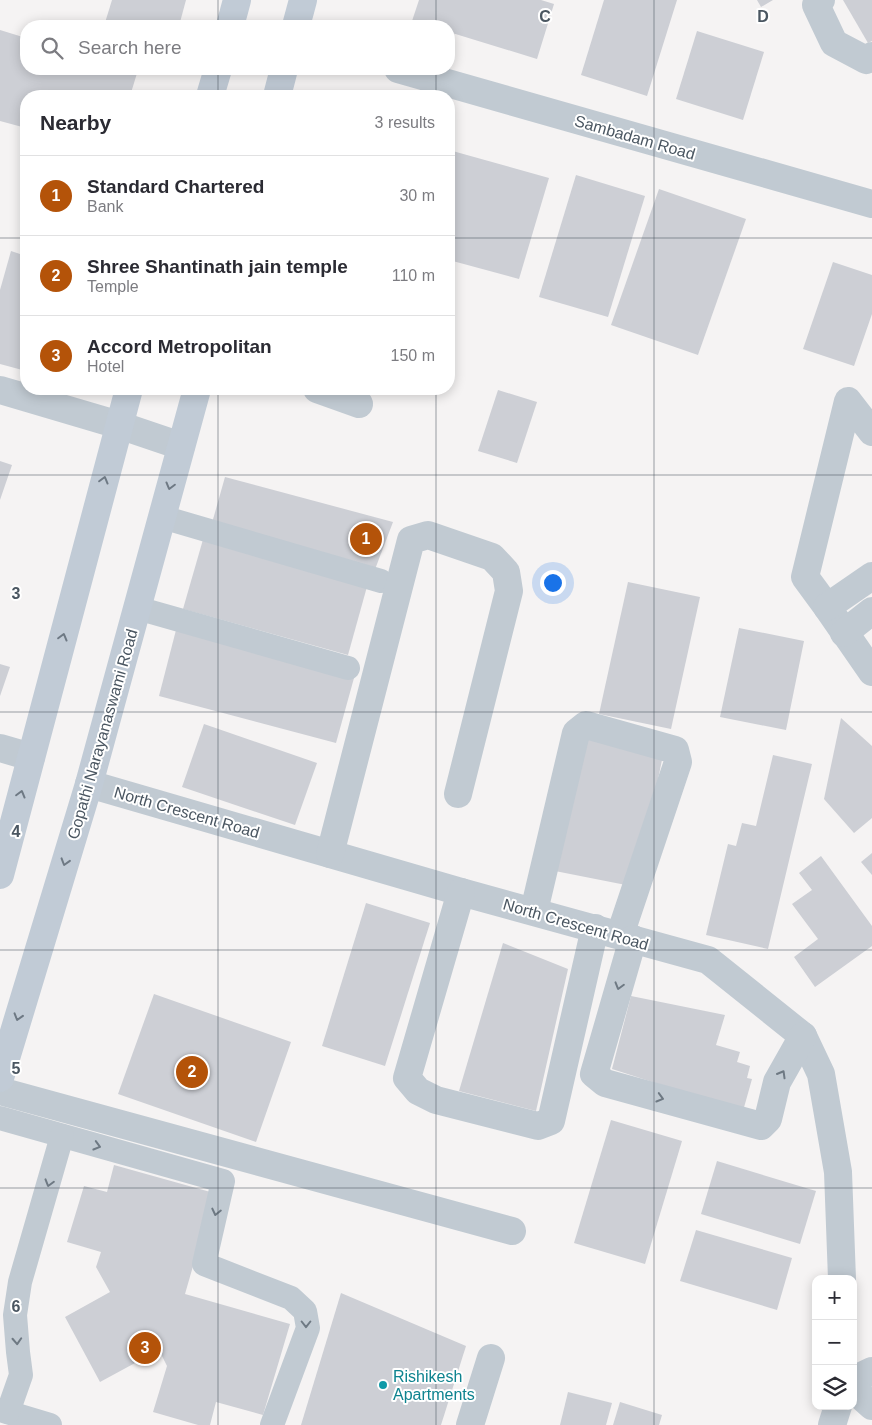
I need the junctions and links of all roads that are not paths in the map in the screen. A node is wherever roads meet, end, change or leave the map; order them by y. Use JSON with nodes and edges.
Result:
{"nodes":[{"id":1,"x":237,"y":0,"type":"edge"},
{"id":2,"x":303,"y":0,"type":"edge"},
{"id":3,"x":822,"y":0,"type":"edge"},
{"id":4,"x":232,"y":20,"type":"edge"},
{"id":5,"x":298,"y":20,"type":"edge"},
{"id":6,"x":872,"y":56,"type":"edge"},
{"id":7,"x":216,"y":75,"type":"edge"},
{"id":8,"x":282,"y":75,"type":"edge"},
{"id":9,"x":419,"y":75,"type":"edge"},
{"id":10,"x":212,"y":90,"type":"edge"},
{"id":11,"x":279,"y":90,"type":"edge"},
{"id":12,"x":872,"y":204,"type":"edge"},
{"id":13,"x":0,"y":390,"type":"edge"},
{"id":14,"x":127,"y":395,"type":"edge"},
{"id":15,"x":195,"y":395,"type":"edge"},
{"id":16,"x":334,"y":395,"type":"edge"},
{"id":17,"x":359,"y":404,"type":"dead end"},
{"id":18,"x":119,"y":426,"type":"junction"},
{"id":19,"x":872,"y":432,"type":"edge"},
{"id":20,"x":181,"y":446,"type":"junction"},
{"id":21,"x":162,"y":517,"type":"junction"},
{"id":22,"x":872,"y":576,"type":"edge"},
{"id":23,"x":381,"y":581,"type":"dead end"},
{"id":24,"x":827,"y":607,"type":"junction"},
{"id":25,"x":137,"y":608,"type":"junction"},
{"id":26,"x":872,"y":611,"type":"edge"},
{"id":27,"x":844,"y":633,"type":"junction"},
{"id":28,"x":348,"y":668,"type":"dead end"},
{"id":29,"x":872,"y":672,"type":"edge"},
{"id":30,"x":0,"y":748,"type":"edge"},
{"id":31,"x":31,"y":757,"type":"junction"},
{"id":32,"x":89,"y":784,"type":"junction"},
{"id":33,"x":458,"y":794,"type":"dead end"},
{"id":34,"x":330,"y":854,"type":"junction"},
{"id":35,"x":0,"y":875,"type":"edge"},
{"id":36,"x":461,"y":892,"type":"junction"},
{"id":37,"x":534,"y":911,"type":"junction"},
{"id":38,"x":616,"y":934,"type":"junction"},
{"id":39,"x":803,"y":1036,"type":"junction"},
{"id":40,"x":0,"y":1078,"type":"edge"},
{"id":41,"x":0,"y":1091,"type":"edge"},
{"id":42,"x":0,"y":1118,"type":"edge"},
{"id":43,"x":62,"y":1136,"type":"junction"},
{"id":44,"x":512,"y":1231,"type":"dead end"},
{"id":45,"x":842,"y":1275,"type":"edge"},
{"id":46,"x":491,"y":1358,"type":"dead end"},
{"id":47,"x":872,"y":1371,"type":"edge"},
{"id":48,"x":857,"y":1378,"type":"edge"},
{"id":49,"x":857,"y":1393,"type":"edge"},
{"id":50,"x":872,"y":1406,"type":"edge"},
{"id":51,"x":837,"y":1410,"type":"edge"},
{"id":52,"x":4,"y":1411,"type":"edge"},
{"id":53,"x":50,"y":1425,"type":"edge"},
{"id":54,"x":272,"y":1425,"type":"edge"},
{"id":55,"x":470,"y":1425,"type":"edge"},
{"id":56,"x":832,"y":1425,"type":"edge"}],
"edges":[{"from":1,"to":4,"type":"main road"},
{"from":2,"to":5,"type":"main road"},
{"from":3,"to":6,"type":"street"},
{"from":7,"to":10,"type":"main road"},
{"from":8,"to":11,"type":"main road"},
{"from":9,"to":12,"type":"street","name":"Sambadam Road"},
{"from":13,"to":18,"type":"street"},
{"from":14,"to":18,"type":"main road"},
{"from":15,"to":20,"type":"main road","name":"Gopathi Narayanaswami Road"},
{"from":16,"to":17,"type":"street"},
{"from":18,"to":20,"type":"street"},
{"from":31,"to":18,"type":"main road","one_way":true},
{"from":19,"to":24,"type":"street"},
{"from":20,"to":21,"type":"main road","name":"Gopathi Narayanaswami Road","one_way":true},
{"from":21,"to":23,"type":"lane"},
{"from":21,"to":25,"type":"main road","name":"Gopathi Narayanaswami Road"},
{"from":22,"to":24,"type":"street"},
{"from":24,"to":27,"type":"street"},
{"from":25,"to":28,"type":"lane"},
{"from":25,"to":32,"type":"main road","name":"Gopathi Narayanaswami Road"},
{"from":26,"to":27,"type":"street"},
{"from":27,"to":29,"type":"street"},
{"from":30,"to":31,"type":"street"},
{"from":35,"to":31,"type":"main road","one_way":true},
{"from":32,"to":34,"type":"street","name":"North Crescent Road"},
{"from":32,"to":40,"type":"main road","name":"Gopathi Narayanaswami Road","one_way":true},
{"from":33,"to":34,"type":"street"},
{"from":34,"to":36,"type":"street","name":"North Crescent Road"},
{"from":36,"to":37,"type":"street","name":"North Crescent Road"},
{"from":36,"to":38,"type":"street"},
{"from":37,"to":38,"type":"street","name":"North Crescent Road"},
{"from":37,"to":38,"type":"street"},
{"from":38,"to":39,"type":"street","name":"North Crescent Road"},
{"from":38,"to":39,"type":"street","one_way":true},
{"from":39,"to":45,"type":"street","name":"North Crescent Road"},
{"from":41,"to":44,"type":"street"},
{"from":42,"to":43,"type":"lane"},
{"from":43,"to":52,"type":"lane","one_way":true},
{"from":43,"to":54,"type":"lane","one_way":true},
{"from":46,"to":55,"type":"street"},
{"from":47,"to":48,"type":"street"},
{"from":49,"to":50,"type":"street"},
{"from":51,"to":56,"type":"street"},
{"from":52,"to":53,"type":"lane"}]}
